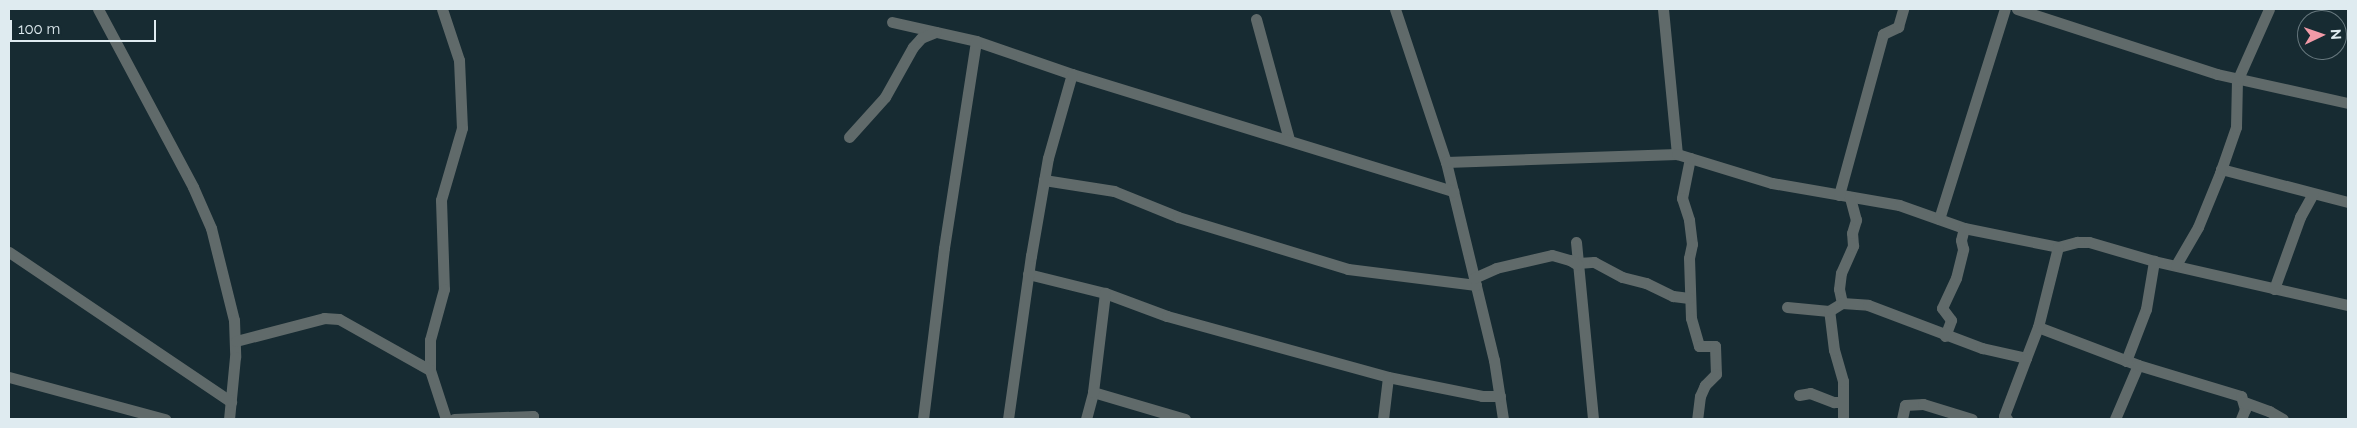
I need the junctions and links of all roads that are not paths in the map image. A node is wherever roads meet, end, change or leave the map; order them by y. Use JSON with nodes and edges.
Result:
{"nodes":[{"id":1,"x":98,"y":9,"type":"edge"},
{"id":2,"x":442,"y":9,"type":"edge"},
{"id":3,"x":1395,"y":9,"type":"edge"},
{"id":4,"x":1663,"y":9,"type":"edge"},
{"id":5,"x":1903,"y":9,"type":"edge"},
{"id":6,"x":2005,"y":9,"type":"edge"},
{"id":7,"x":2017,"y":9,"type":"edge"},
{"id":8,"x":2269,"y":9,"type":"edge"},
{"id":9,"x":1256,"y":19,"type":"dead end"},
{"id":10,"x":892,"y":22,"type":"dead end"},
{"id":11,"x":936,"y":32,"type":"junction"},
{"id":12,"x":976,"y":41,"type":"junction"},
{"id":13,"x":1072,"y":74,"type":"junction"},
{"id":14,"x":2239,"y":78,"type":"junction"},
{"id":15,"x":2348,"y":103,"type":"edge"},
{"id":16,"x":849,"y":137,"type":"dead end"},
{"id":17,"x":1289,"y":140,"type":"junction"},
{"id":18,"x":1677,"y":154,"type":"junction"},
{"id":19,"x":1690,"y":158,"type":"junction"},
{"id":20,"x":1446,"y":162,"type":"junction"},
{"id":21,"x":2221,"y":169,"type":"junction"},
{"id":22,"x":1044,"y":180,"type":"junction"},
{"id":23,"x":1453,"y":190,"type":"junction"},
{"id":24,"x":2313,"y":194,"type":"junction"},
{"id":25,"x":1844,"y":196,"type":"junction"},
{"id":26,"x":2348,"y":202,"type":"edge"},
{"id":27,"x":1939,"y":219,"type":"junction"},
{"id":28,"x":1964,"y":228,"type":"junction"},
{"id":29,"x":1576,"y":242,"type":"dead end"},
{"id":30,"x":2058,"y":247,"type":"junction"},
{"id":31,"x":9,"y":252,"type":"edge"},
{"id":32,"x":2154,"y":261,"type":"junction"},
{"id":33,"x":1578,"y":264,"type":"junction"},
{"id":34,"x":2176,"y":266,"type":"junction"},
{"id":35,"x":1028,"y":274,"type":"junction"},
{"id":36,"x":1475,"y":282,"type":"junction"},
{"id":37,"x":2274,"y":290,"type":"junction"},
{"id":38,"x":1105,"y":293,"type":"junction"},
{"id":39,"x":1689,"y":298,"type":"junction"},
{"id":40,"x":1842,"y":303,"type":"junction"},
{"id":41,"x":2348,"y":305,"type":"edge"},
{"id":42,"x":1786,"y":307,"type":"dead end"},
{"id":43,"x":1829,"y":311,"type":"junction"},
{"id":44,"x":2038,"y":327,"type":"junction"},
{"id":45,"x":1945,"y":336,"type":"junction"},
{"id":46,"x":236,"y":341,"type":"junction"},
{"id":47,"x":2026,"y":358,"type":"junction"},
{"id":48,"x":2126,"y":361,"type":"junction"},
{"id":49,"x":2138,"y":365,"type":"junction"},
{"id":50,"x":430,"y":370,"type":"junction"},
{"id":51,"x":9,"y":376,"type":"edge"},
{"id":52,"x":1388,"y":377,"type":"junction"},
{"id":53,"x":1093,"y":392,"type":"junction"},
{"id":54,"x":1799,"y":395,"type":"dead end"},
{"id":55,"x":1500,"y":396,"type":"junction"},
{"id":56,"x":232,"y":402,"type":"junction"},
{"id":57,"x":1843,"y":402,"type":"junction"},
{"id":58,"x":2244,"y":402,"type":"junction"},
{"id":59,"x":2002,"y":418,"type":"edge"},
{"id":60,"x":165,"y":419,"type":"edge"},
{"id":61,"x":229,"y":419,"type":"edge"},
{"id":62,"x":446,"y":419,"type":"edge"},
{"id":63,"x":454,"y":419,"type":"edge"},
{"id":64,"x":533,"y":419,"type":"edge"},
{"id":65,"x":923,"y":419,"type":"edge"},
{"id":66,"x":1008,"y":419,"type":"edge"},
{"id":67,"x":1086,"y":419,"type":"edge"},
{"id":68,"x":1186,"y":419,"type":"edge"},
{"id":69,"x":1383,"y":419,"type":"edge"},
{"id":70,"x":1503,"y":419,"type":"edge"},
{"id":71,"x":1593,"y":419,"type":"edge"},
{"id":72,"x":1697,"y":419,"type":"edge"},
{"id":73,"x":1843,"y":419,"type":"edge"},
{"id":74,"x":1902,"y":419,"type":"edge"},
{"id":75,"x":1972,"y":419,"type":"edge"},
{"id":76,"x":2115,"y":419,"type":"edge"},
{"id":77,"x":2241,"y":419,"type":"edge"},
{"id":78,"x":2283,"y":419,"type":"edge"}],
"edges":[{"from":1,"to":46,"type":"street"},
{"from":2,"to":50,"type":"street"},
{"from":3,"to":20,"type":"street"},
{"from":4,"to":18,"type":"street"},
{"from":5,"to":25,"type":"street"},
{"from":6,"to":27,"type":"street"},
{"from":7,"to":14,"type":"street"},
{"from":8,"to":14,"type":"street"},
{"from":9,"to":17,"type":"street"},
{"from":10,"to":11,"type":"street"},
{"from":11,"to":12,"type":"street"},
{"from":11,"to":16,"type":"street"},
{"from":12,"to":13,"type":"street"},
{"from":12,"to":65,"type":"street"},
{"from":13,"to":17,"type":"street"},
{"from":13,"to":22,"type":"street"},
{"from":14,"to":15,"type":"street"},
{"from":14,"to":21,"type":"street"},
{"from":17,"to":23,"type":"street"},
{"from":18,"to":19,"type":"street"},
{"from":18,"to":20,"type":"street"},
{"from":19,"to":25,"type":"street"},
{"from":19,"to":39,"type":"street"},
{"from":20,"to":23,"type":"street"},
{"from":21,"to":24,"type":"street"},
{"from":21,"to":34,"type":"street"},
{"from":22,"to":35,"type":"street"},
{"from":22,"to":36,"type":"street"},
{"from":23,"to":36,"type":"street"},
{"from":24,"to":26,"type":"street"},
{"from":24,"to":37,"type":"street"},
{"from":25,"to":27,"type":"street"},
{"from":25,"to":40,"type":"street"},
{"from":27,"to":28,"type":"street"},
{"from":28,"to":30,"type":"street"},
{"from":28,"to":45,"type":"street"},
{"from":29,"to":33,"type":"street"},
{"from":30,"to":32,"type":"street"},
{"from":30,"to":44,"type":"street"},
{"from":31,"to":56,"type":"street"},
{"from":32,"to":34,"type":"street"},
{"from":32,"to":48,"type":"street"},
{"from":33,"to":36,"type":"street"},
{"from":33,"to":39,"type":"street"},
{"from":33,"to":71,"type":"street"},
{"from":34,"to":37,"type":"street"},
{"from":35,"to":38,"type":"street"},
{"from":35,"to":66,"type":"street"},
{"from":36,"to":55,"type":"street"},
{"from":37,"to":41,"type":"street"},
{"from":38,"to":52,"type":"street"},
{"from":38,"to":53,"type":"street"},
{"from":39,"to":72,"type":"street"},
{"from":40,"to":43,"type":"street"},
{"from":40,"to":45,"type":"street"},
{"from":42,"to":43,"type":"street"},
{"from":43,"to":57,"type":"street"},
{"from":44,"to":47,"type":"street"},
{"from":44,"to":48,"type":"street"},
{"from":45,"to":47,"type":"street"},
{"from":46,"to":50,"type":"street"},
{"from":46,"to":56,"type":"street"},
{"from":47,"to":59,"type":"street"},
{"from":48,"to":49,"type":"street"},
{"from":49,"to":58,"type":"street"},
{"from":49,"to":76,"type":"street"},
{"from":50,"to":62,"type":"street"},
{"from":51,"to":60,"type":"street"},
{"from":52,"to":55,"type":"street"},
{"from":52,"to":69,"type":"street"},
{"from":53,"to":67,"type":"street"},
{"from":53,"to":68,"type":"street"},
{"from":54,"to":57,"type":"street"},
{"from":55,"to":70,"type":"street"},
{"from":56,"to":61,"type":"street"},
{"from":57,"to":73,"type":"street"},
{"from":58,"to":77,"type":"street"},
{"from":58,"to":78,"type":"street"},
{"from":63,"to":64,"type":"street"},
{"from":74,"to":75,"type":"street"}]}
